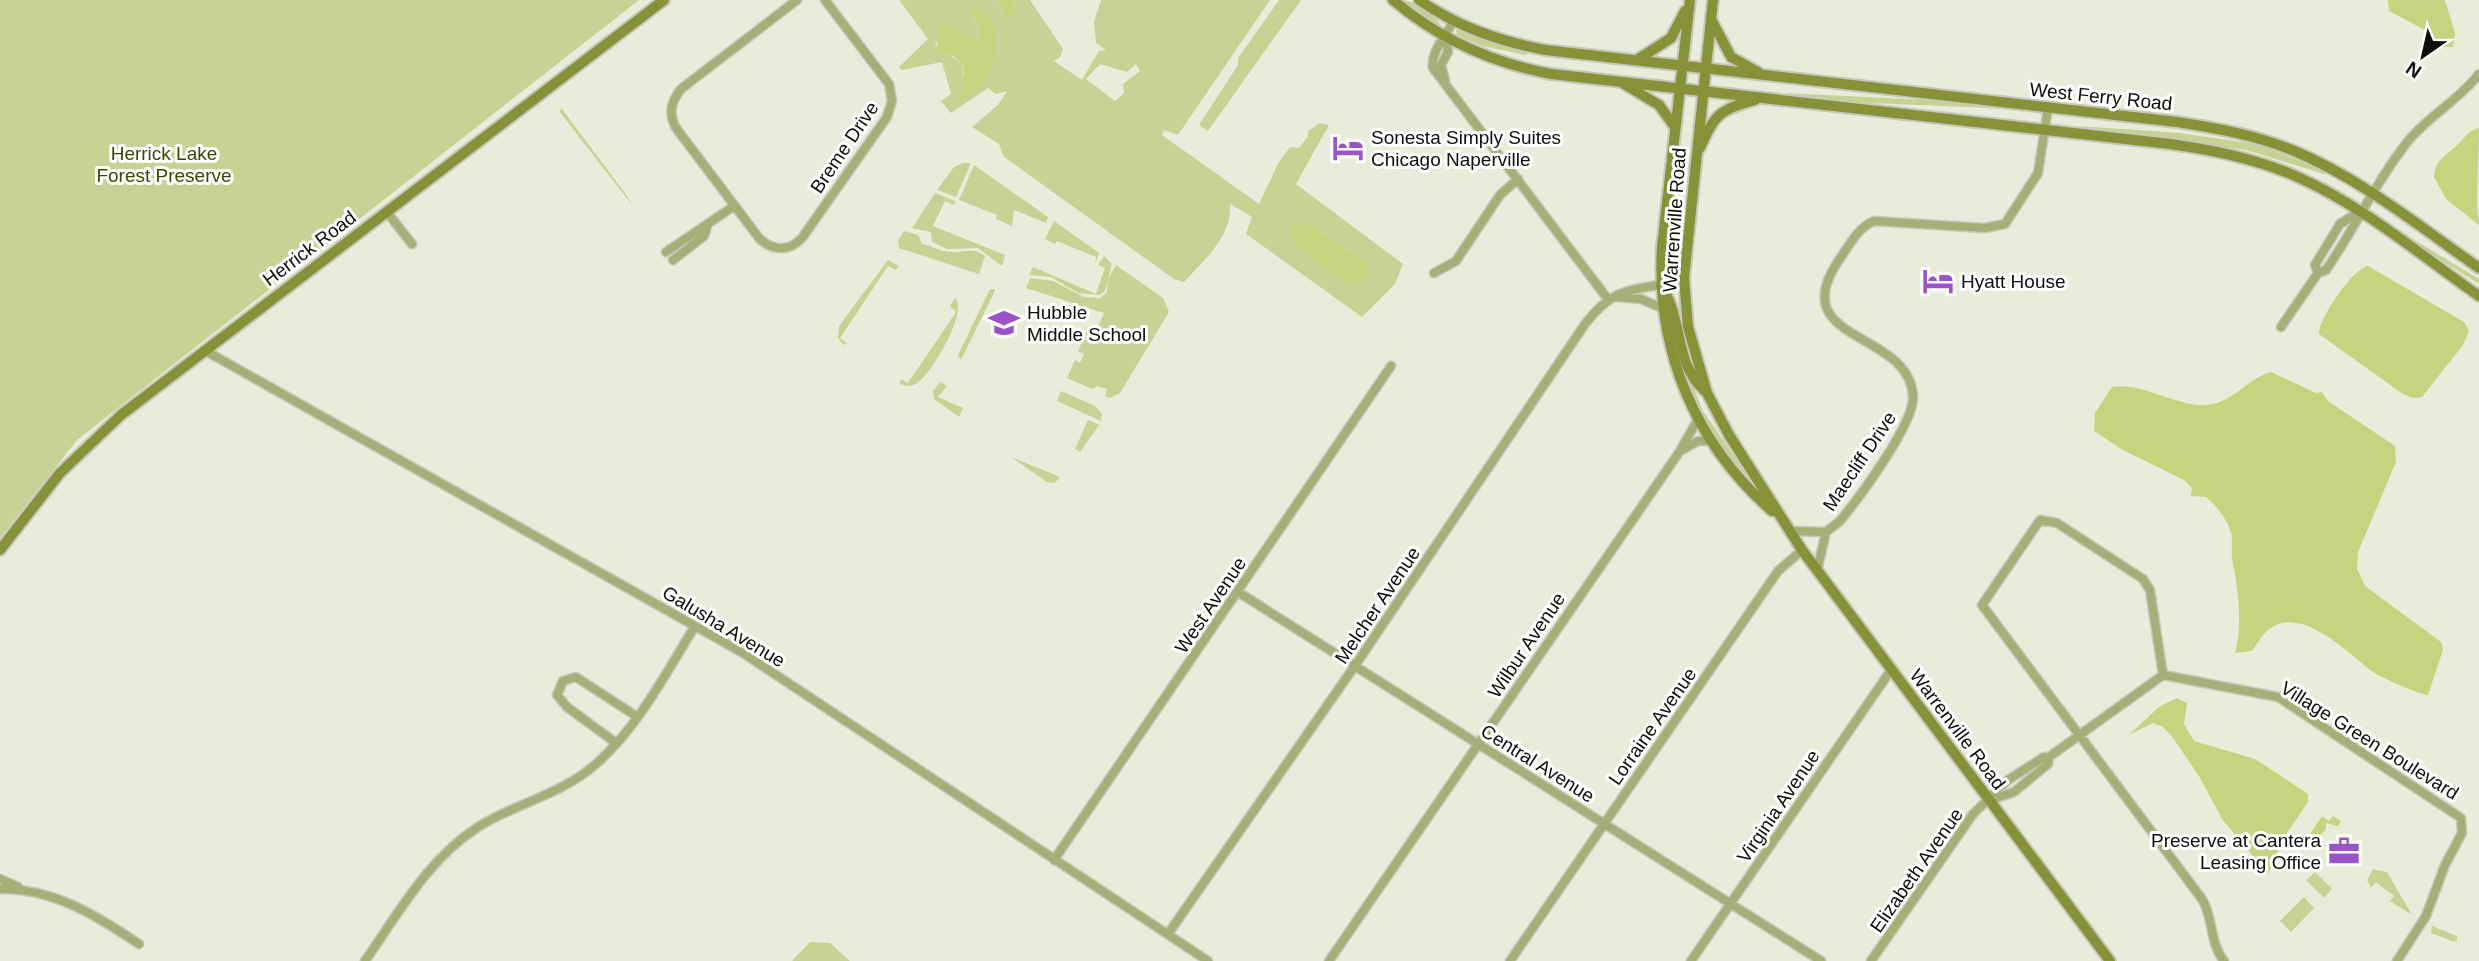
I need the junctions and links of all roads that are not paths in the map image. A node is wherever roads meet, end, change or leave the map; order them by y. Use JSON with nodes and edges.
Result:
{"nodes":[{"id":1,"x":664,"y":0,"type":"edge"},
{"id":2,"x":797,"y":0,"type":"edge"},
{"id":3,"x":825,"y":0,"type":"edge"},
{"id":4,"x":1393,"y":0,"type":"edge"},
{"id":5,"x":1419,"y":0,"type":"edge"},
{"id":6,"x":1713,"y":0,"type":"edge"},
{"id":7,"x":1690,"y":1,"type":"edge"},
{"id":8,"x":1710,"y":19,"type":"junction"},
{"id":9,"x":1453,"y":21,"type":"junction"},
{"id":10,"x":1447,"y":37,"type":"junction"},
{"id":11,"x":1635,"y":60,"type":"junction"},
{"id":12,"x":1682,"y":66,"type":"junction"},
{"id":13,"x":1704,"y":68,"type":"junction"},
{"id":14,"x":2479,"y":74,"type":"edge"},
{"id":15,"x":1763,"y":75,"type":"junction"},
{"id":16,"x":1618,"y":81,"type":"junction"},
{"id":17,"x":1680,"y":88,"type":"junction"},
{"id":18,"x":1702,"y":91,"type":"junction"},
{"id":19,"x":1763,"y":98,"type":"junction"},
{"id":20,"x":2048,"y":108,"type":"junction"},
{"id":21,"x":1675,"y":127,"type":"junction"},
{"id":22,"x":2046,"y":130,"type":"junction"},
{"id":23,"x":1695,"y":160,"type":"junction"},
{"id":24,"x":1518,"y":179,"type":"junction"},
{"id":25,"x":2373,"y":194,"type":"junction"},
{"id":26,"x":734,"y":206,"type":"junction"},
{"id":27,"x":386,"y":211,"type":"junction"},
{"id":28,"x":2359,"y":212,"type":"junction"},
{"id":29,"x":707,"y":227,"type":"junction"},
{"id":30,"x":412,"y":244,"type":"dead end"},
{"id":31,"x":666,"y":251,"type":"dead end"},
{"id":32,"x":673,"y":260,"type":"dead end"},
{"id":33,"x":2479,"y":268,"type":"edge"},
{"id":34,"x":2318,"y":273,"type":"junction"},
{"id":35,"x":1434,"y":274,"type":"dead end"},
{"id":36,"x":1660,"y":285,"type":"junction"},
{"id":37,"x":2479,"y":296,"type":"edge"},
{"id":38,"x":1611,"y":297,"type":"junction"},
{"id":39,"x":1664,"y":309,"type":"junction"},
{"id":40,"x":2281,"y":327,"type":"dead end"},
{"id":41,"x":204,"y":350,"type":"junction"},
{"id":42,"x":1391,"y":366,"type":"dead end"},
{"id":43,"x":1707,"y":393,"type":"junction"},
{"id":44,"x":1698,"y":419,"type":"junction"},
{"id":45,"x":1710,"y":441,"type":"junction"},
{"id":46,"x":1680,"y":452,"type":"junction"},
{"id":47,"x":1780,"y":518,"type":"junction"},
{"id":48,"x":1789,"y":531,"type":"junction"},
{"id":49,"x":1826,"y":531,"type":"junction"},
{"id":50,"x":0,"y":550,"type":"edge"},
{"id":51,"x":1802,"y":550,"type":"junction"},
{"id":52,"x":1817,"y":571,"type":"junction"},
{"id":53,"x":1238,"y":592,"type":"junction"},
{"id":54,"x":695,"y":626,"type":"junction"},
{"id":55,"x":1354,"y":667,"type":"junction"},
{"id":56,"x":1891,"y":670,"type":"junction"},
{"id":57,"x":2163,"y":674,"type":"junction"},
{"id":58,"x":636,"y":716,"type":"junction"},
{"id":59,"x":2079,"y":735,"type":"junction"},
{"id":60,"x":616,"y":743,"type":"junction"},
{"id":61,"x":1478,"y":744,"type":"junction"},
{"id":62,"x":2049,"y":757,"type":"junction"},
{"id":63,"x":1990,"y":800,"type":"junction"},
{"id":64,"x":1604,"y":824,"type":"junction"},
{"id":65,"x":1054,"y":860,"type":"junction"},
{"id":66,"x":0,"y":879,"type":"edge"},
{"id":67,"x":20,"y":888,"type":"junction"},
{"id":68,"x":0,"y":889,"type":"edge"},
{"id":69,"x":1730,"y":903,"type":"junction"},
{"id":70,"x":1168,"y":934,"type":"junction"},
{"id":71,"x":139,"y":944,"type":"dead end"},
{"id":72,"x":365,"y":961,"type":"edge"},
{"id":73,"x":1208,"y":961,"type":"edge"},
{"id":74,"x":1329,"y":961,"type":"edge"},
{"id":75,"x":1510,"y":961,"type":"edge"},
{"id":76,"x":1691,"y":961,"type":"edge"},
{"id":77,"x":1821,"y":961,"type":"edge"},
{"id":78,"x":1871,"y":961,"type":"edge"},
{"id":79,"x":2110,"y":961,"type":"edge"},
{"id":80,"x":2224,"y":961,"type":"edge"},
{"id":81,"x":2397,"y":961,"type":"edge"}],
"edges":[{"from":1,"to":27,"type":"main road","name":"Herrick Road"},
{"from":2,"to":26,"type":"street","name":"Breme Drive"},
{"from":3,"to":26,"type":"street","name":"Breme Drive"},
{"from":4,"to":10,"type":"main road"},
{"from":5,"to":9,"type":"main road"},
{"from":6,"to":8,"type":"main road","name":"Warrenville Road"},
{"from":7,"to":11,"type":"main road"},
{"from":7,"to":12,"type":"main road","name":"Warrenville Road"},
{"from":8,"to":13,"type":"main road","name":"Warrenville Road"},
{"from":8,"to":15,"type":"main road"},
{"from":9,"to":10,"type":"street"},
{"from":9,"to":11,"type":"main road"},
{"from":10,"to":16,"type":"main road"},
{"from":10,"to":24,"type":"street"},
{"from":11,"to":12,"type":"main road"},
{"from":12,"to":13,"type":"main road","name":"West Ferry Road"},
{"from":12,"to":17,"type":"main road","name":"Warrenville Road"},
{"from":13,"to":15,"type":"main road","name":"West Ferry Road"},
{"from":13,"to":18,"type":"main road","name":"Warrenville Road"},
{"from":14,"to":25,"type":"street"},
{"from":15,"to":20,"type":"main road","name":"West Ferry Road"},
{"from":16,"to":17,"type":"main road"},
{"from":16,"to":21,"type":"main road"},
{"from":17,"to":18,"type":"main road"},
{"from":17,"to":21,"type":"main road","name":"Warrenville Road"},
{"from":18,"to":19,"type":"main road","name":"West Ferry Road"},
{"from":18,"to":23,"type":"main road","name":"Warrenville Road"},
{"from":19,"to":22,"type":"main road","name":"West Ferry Road"},
{"from":19,"to":23,"type":"main road"},
{"from":20,"to":22,"type":"street","name":"Maecliff Drive"},
{"from":20,"to":25,"type":"main road","name":"West Ferry Road"},
{"from":21,"to":36,"type":"main road","name":"Warrenville Road"},
{"from":22,"to":28,"type":"main road","name":"West Ferry Road"},
{"from":22,"to":49,"type":"street","name":"Maecliff Drive"},
{"from":23,"to":43,"type":"main road","name":"Warrenville Road"},
{"from":24,"to":35,"type":"street"},
{"from":24,"to":38,"type":"street"},
{"from":25,"to":28,"type":"street"},
{"from":25,"to":33,"type":"main road","name":"West Ferry Road"},
{"from":26,"to":29,"type":"street"},
{"from":27,"to":30,"type":"street"},
{"from":27,"to":41,"type":"main road","name":"Herrick Road"},
{"from":28,"to":34,"type":"street"},
{"from":28,"to":34,"type":"street"},
{"from":28,"to":37,"type":"main road","name":"West Ferry Road"},
{"from":29,"to":31,"type":"street"},
{"from":29,"to":32,"type":"street"},
{"from":34,"to":40,"type":"street"},
{"from":36,"to":38,"type":"street"},
{"from":36,"to":39,"type":"main road","name":"Warrenville Road"},
{"from":36,"to":43,"type":"main road"},
{"from":38,"to":39,"type":"street"},
{"from":38,"to":55,"type":"street","name":"Melcher Avenue"},
{"from":39,"to":44,"type":"main road","name":"Warrenville Road"},
{"from":41,"to":50,"type":"main road","name":"Herrick Road"},
{"from":41,"to":54,"type":"street","name":"Galusha Avenue"},
{"from":42,"to":53,"type":"street","name":"West Avenue"},
{"from":43,"to":47,"type":"main road","name":"Warrenville Road"},
{"from":44,"to":45,"type":"main road","name":"Warrenville Road"},
{"from":44,"to":46,"type":"street","name":"Wilbur Avenue"},
{"from":45,"to":46,"type":"street"},
{"from":45,"to":47,"type":"main road","name":"Warrenville Road"},
{"from":46,"to":61,"type":"street","name":"Wilbur Avenue"},
{"from":47,"to":48,"type":"main road","name":"Warrenville Road"},
{"from":48,"to":49,"type":"street","name":"Maecliff Drive"},
{"from":48,"to":51,"type":"main road","name":"Warrenville Road"},
{"from":49,"to":52,"type":"street","name":"Maecliff Drive"},
{"from":51,"to":52,"type":"main road","name":"Warrenville Road"},
{"from":51,"to":64,"type":"street","name":"Lorraine Avenue"},
{"from":52,"to":56,"type":"main road","name":"Warrenville Road"},
{"from":53,"to":55,"type":"street","name":"Central Avenue"},
{"from":53,"to":65,"type":"street","name":"West Avenue"},
{"from":54,"to":58,"type":"street"},
{"from":54,"to":65,"type":"street","name":"Galusha Avenue"},
{"from":55,"to":61,"type":"street","name":"Central Avenue"},
{"from":55,"to":70,"type":"street","name":"Melcher Avenue"},
{"from":56,"to":63,"type":"main road","name":"Warrenville Road"},
{"from":56,"to":69,"type":"street","name":"Virginia Avenue"},
{"from":57,"to":59,"type":"street"},
{"from":57,"to":59,"type":"street"},
{"from":57,"to":81,"type":"street","name":"Village Green Boulevard"},
{"from":58,"to":60,"type":"street"},
{"from":58,"to":60,"type":"street"},
{"from":59,"to":62,"type":"street"},
{"from":59,"to":80,"type":"street"},
{"from":60,"to":72,"type":"street"},
{"from":61,"to":64,"type":"street","name":"Central Avenue"},
{"from":61,"to":74,"type":"street","name":"Wilbur Avenue"},
{"from":62,"to":63,"type":"street"},
{"from":62,"to":63,"type":"street"},
{"from":63,"to":78,"type":"street","name":"Elizabeth Avenue"},
{"from":63,"to":79,"type":"main road","name":"Warrenville Road"},
{"from":64,"to":69,"type":"street","name":"Central Avenue"},
{"from":64,"to":75,"type":"street","name":"Lorraine Avenue"},
{"from":65,"to":70,"type":"street","name":"Galusha Avenue"},
{"from":66,"to":67,"type":"street"},
{"from":67,"to":68,"type":"street"},
{"from":67,"to":71,"type":"street"},
{"from":69,"to":76,"type":"street","name":"Virginia Avenue"},
{"from":69,"to":77,"type":"street","name":"Central Avenue"},
{"from":70,"to":73,"type":"street","name":"Galusha Avenue"}]}
